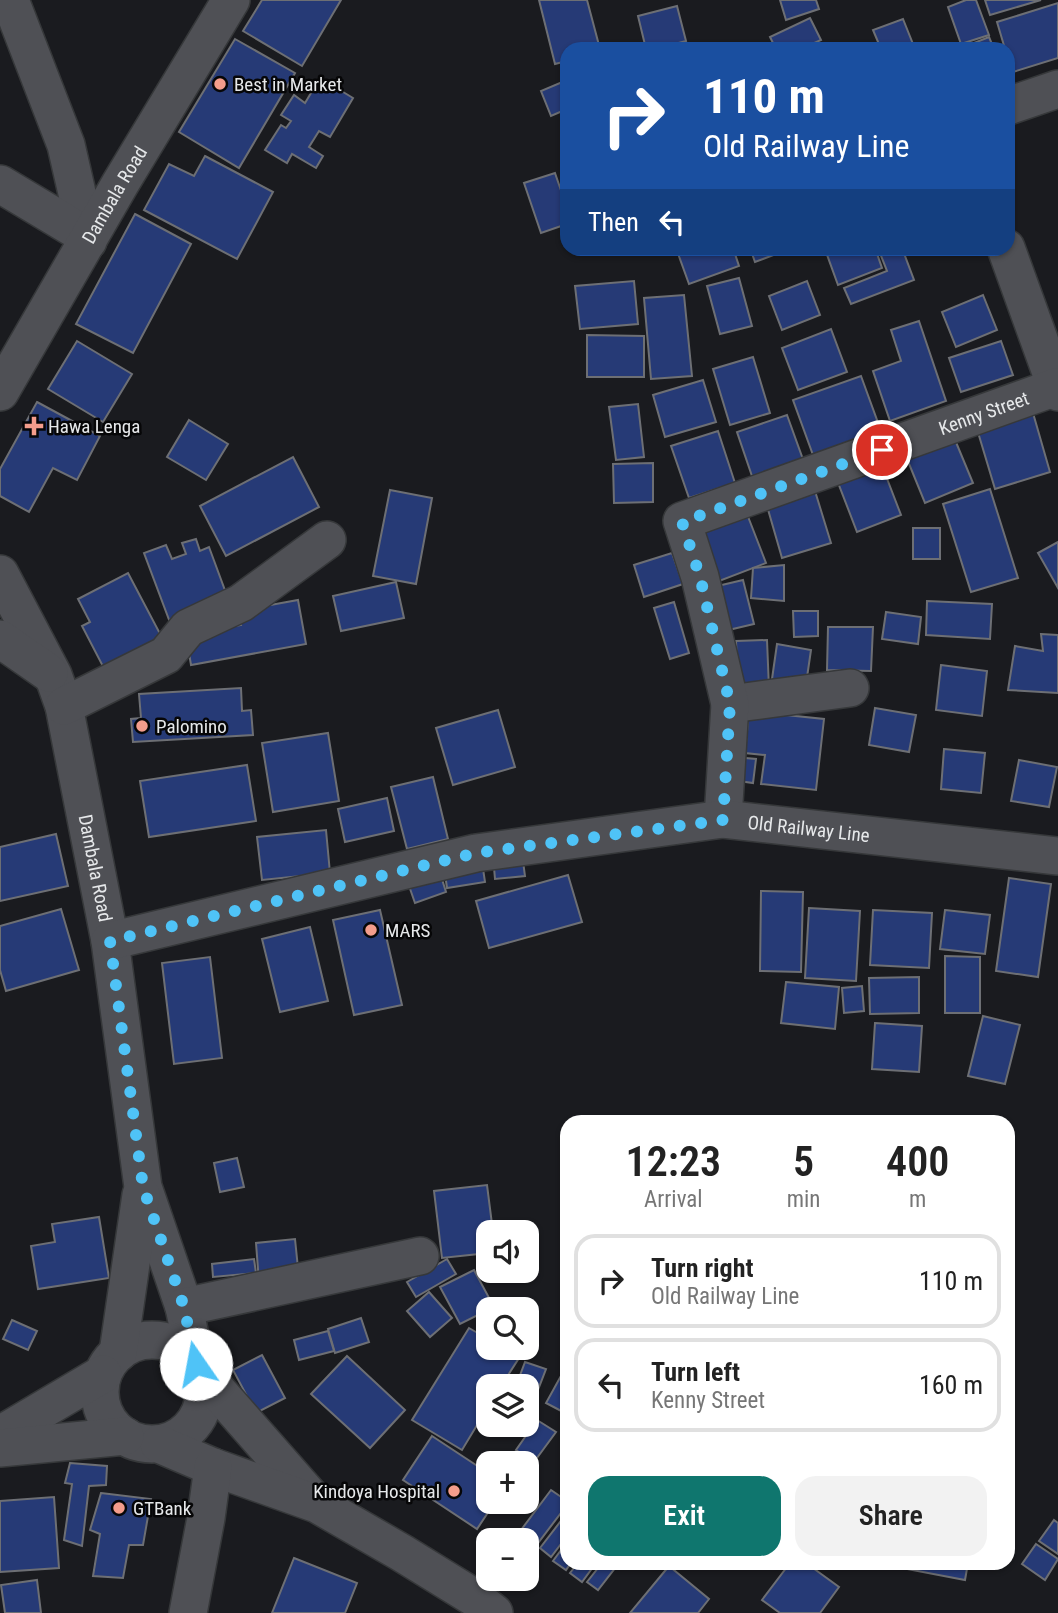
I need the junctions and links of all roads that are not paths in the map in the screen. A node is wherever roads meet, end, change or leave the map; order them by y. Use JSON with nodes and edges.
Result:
{"nodes":[{"id":1,"x":10,"y":0,"type":"edge"},
{"id":2,"x":231,"y":0,"type":"edge"},
{"id":3,"x":1058,"y":89,"type":"edge"},
{"id":4,"x":1015,"y":104,"type":"edge"},
{"id":5,"x":0,"y":184,"type":"edge"},
{"id":6,"x":88,"y":238,"type":"junction"},
{"id":7,"x":1009,"y":256,"type":"edge"},
{"id":8,"x":1057,"y":389,"type":"edge"},
{"id":9,"x":0,"y":392,"type":"edge"},
{"id":10,"x":327,"y":540,"type":"dead end"},
{"id":11,"x":0,"y":574,"type":"edge"},
{"id":12,"x":0,"y":639,"type":"edge"},
{"id":13,"x":0,"y":677,"type":"edge"},
{"id":14,"x":50,"y":681,"type":"junction"},
{"id":15,"x":850,"y":688,"type":"dead end"},
{"id":16,"x":730,"y":704,"type":"junction"},
{"id":17,"x":723,"y":820,"type":"junction"},
{"id":18,"x":1058,"y":856,"type":"edge"},
{"id":19,"x":110,"y":941,"type":"junction"},
{"id":20,"x":143,"y":1187,"type":"junction"},
{"id":21,"x":420,"y":1256,"type":"dead end"},
{"id":22,"x":184,"y":1307,"type":"junction"},
{"id":23,"x":111,"y":1364,"type":"junction"},
{"id":24,"x":198,"y":1368,"type":"junction"},
{"id":25,"x":0,"y":1435,"type":"edge"},
{"id":26,"x":142,"y":1440,"type":"junction"},
{"id":27,"x":0,"y":1448,"type":"edge"},
{"id":28,"x":213,"y":1467,"type":"junction"},
{"id":29,"x":317,"y":1504,"type":"junction"},
{"id":30,"x":188,"y":1613,"type":"edge"},
{"id":31,"x":494,"y":1613,"type":"edge"}],
"edges":[{"from":1,"to":6,"type":"street"},
{"from":2,"to":6,"type":"street","name":"Dambala Road"},
{"from":3,"to":4,"type":"street"},
{"from":5,"to":6,"type":"street"},
{"from":6,"to":9,"type":"street","name":"Dambala Road"},
{"from":7,"to":8,"type":"street"},
{"from":8,"to":16,"type":"street","name":"Kenny Street"},
{"from":10,"to":14,"type":"street"},
{"from":11,"to":14,"type":"street","name":"Dambala Road"},
{"from":12,"to":14,"type":"street"},
{"from":13,"to":14,"type":"street"},
{"from":14,"to":19,"type":"street","name":"Dambala Road"},
{"from":15,"to":16,"type":"street"},
{"from":16,"to":17,"type":"street","name":"Kenny Street"},
{"from":17,"to":18,"type":"street","name":"Old Railway Line"},
{"from":17,"to":19,"type":"street","name":"Old Railway Line"},
{"from":19,"to":20,"type":"street","name":"Dambala Road"},
{"from":20,"to":22,"type":"street","name":"Dambala Road"},
{"from":20,"to":23,"type":"street","name":"Dambala Road"},
{"from":21,"to":22,"type":"street"},
{"from":22,"to":24,"type":"street","name":"Dambala Road"},
{"from":23,"to":24,"type":"street"},
{"from":23,"to":25,"type":"street"},
{"from":23,"to":26,"type":"street"},
{"from":24,"to":26,"type":"street"},
{"from":24,"to":29,"type":"street"},
{"from":26,"to":27,"type":"street"},
{"from":26,"to":28,"type":"street"},
{"from":28,"to":29,"type":"street"},
{"from":28,"to":30,"type":"street"},
{"from":29,"to":31,"type":"street"}]}
